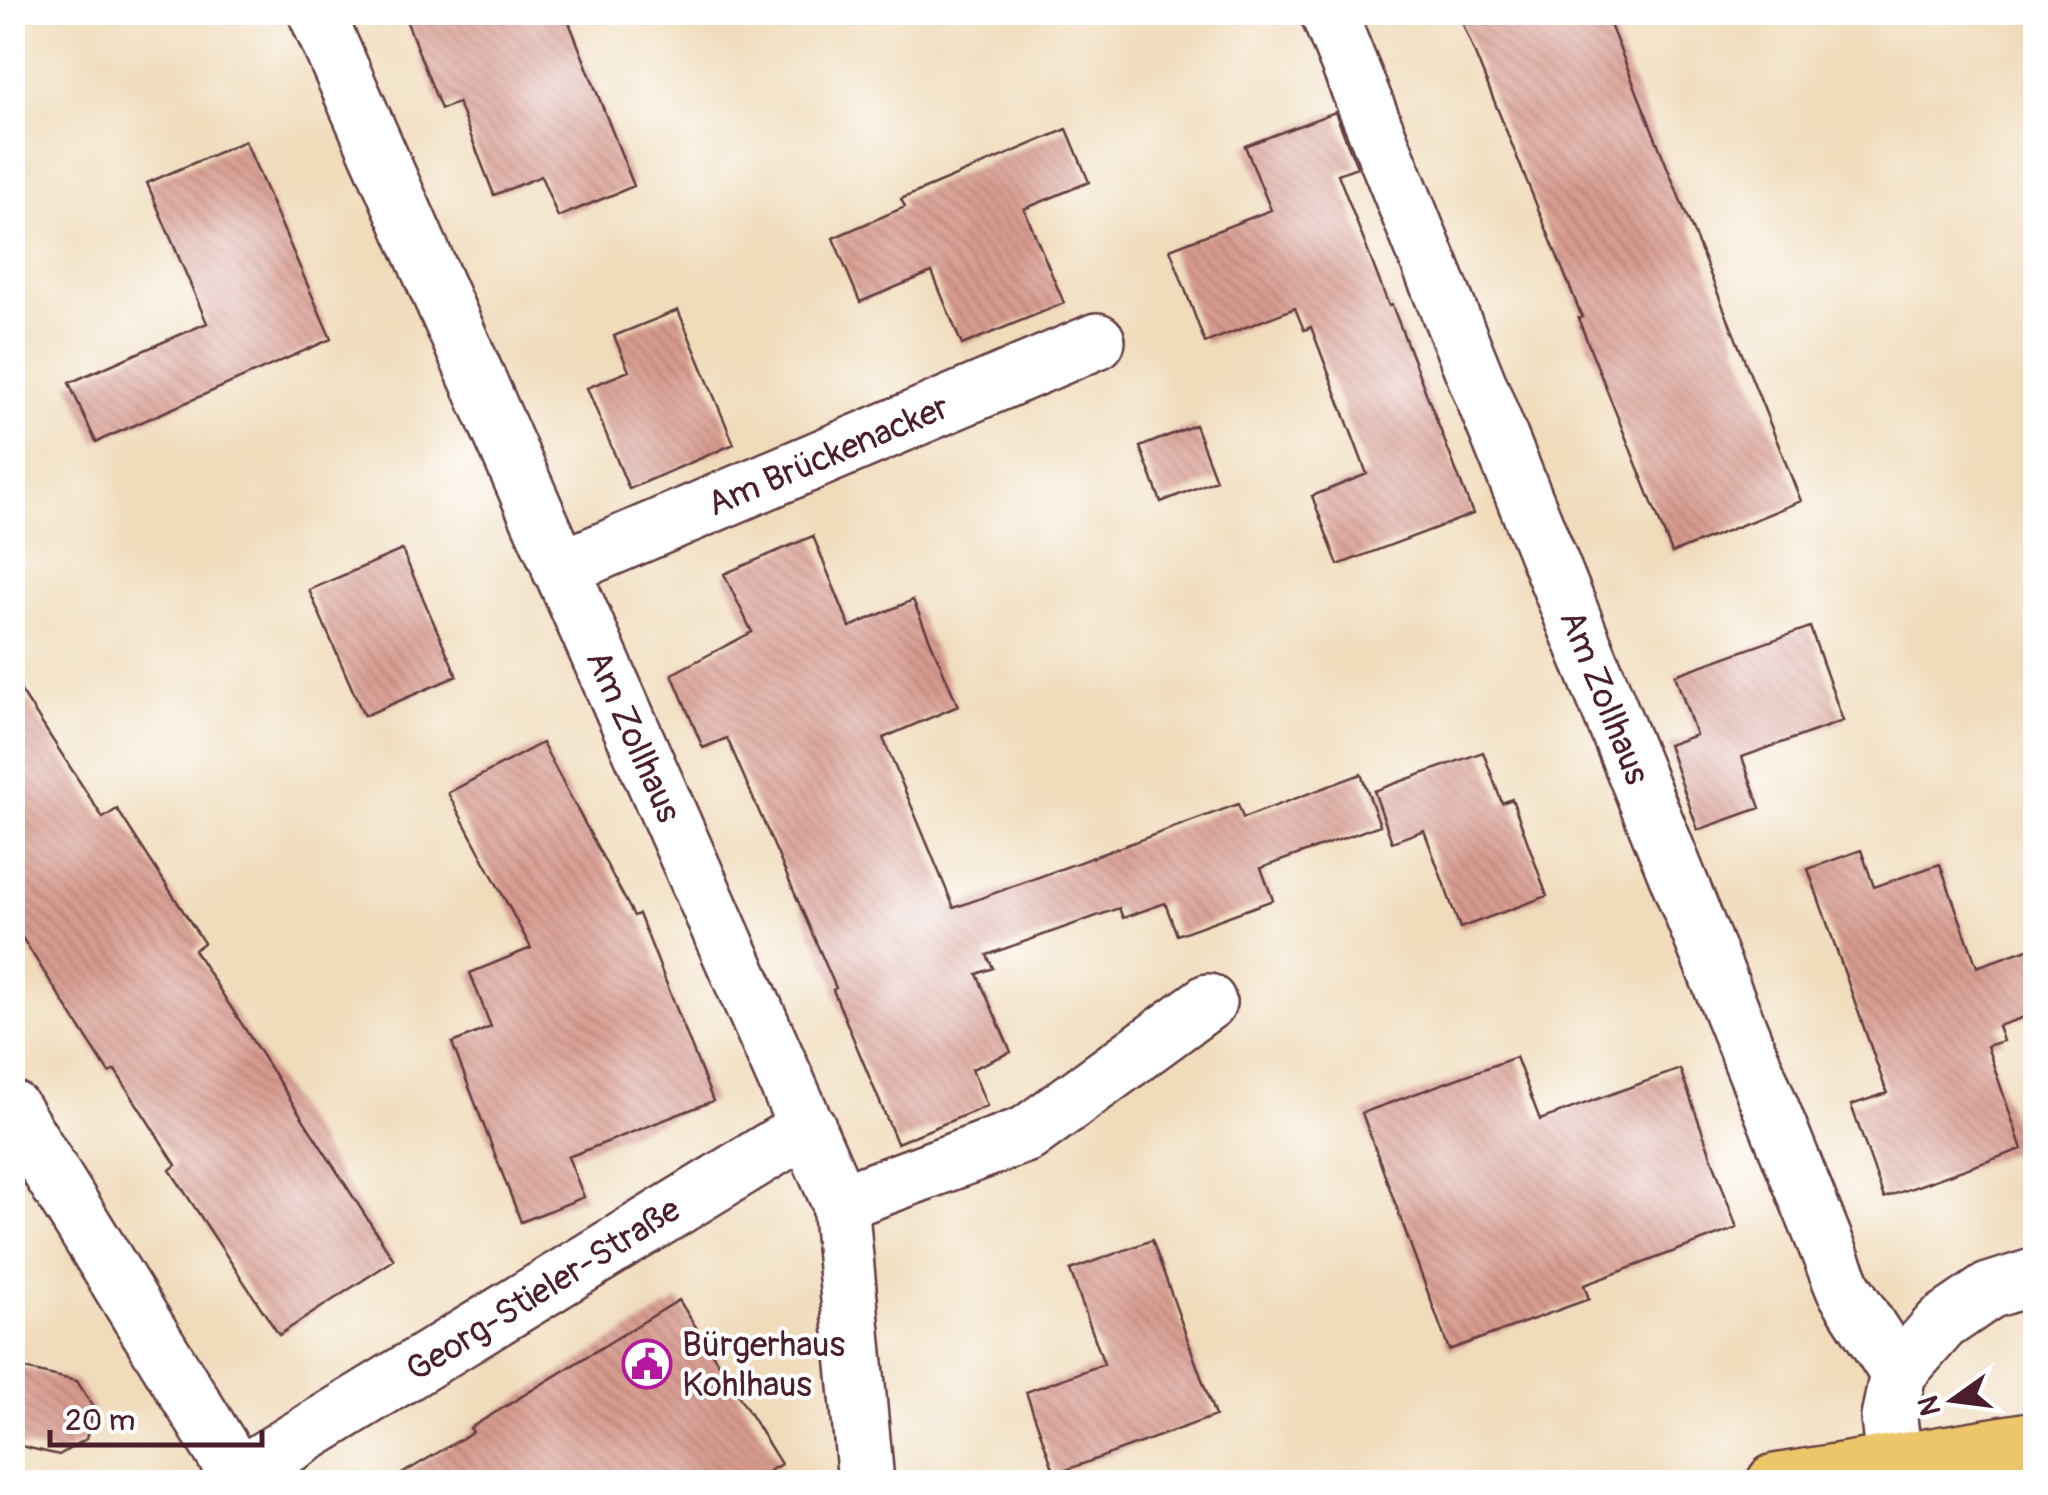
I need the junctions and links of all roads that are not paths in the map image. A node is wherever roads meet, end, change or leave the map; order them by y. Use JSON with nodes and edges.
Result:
{"nodes":[{"id":1,"x":316,"y":12,"type":"edge"},
{"id":2,"x":1328,"y":12,"type":"edge"},
{"id":3,"x":1097,"y":341,"type":"dead end"},
{"id":4,"x":560,"y":569,"type":"junction"},
{"id":5,"x":1208,"y":1002,"type":"dead end"},
{"id":6,"x":12,"y":1110,"type":"edge"},
{"id":7,"x":808,"y":1127,"type":"junction"},
{"id":8,"x":840,"y":1203,"type":"junction"},
{"id":9,"x":2036,"y":1276,"type":"edge"},
{"id":10,"x":1898,"y":1373,"type":"junction"},
{"id":11,"x":2036,"y":1439,"type":"edge"},
{"id":12,"x":1894,"y":1462,"type":"junction"},
{"id":13,"x":233,"y":1479,"type":"edge"},
{"id":14,"x":866,"y":1482,"type":"edge"},
{"id":15,"x":1774,"y":1482,"type":"edge"}],
"edges":[{"from":1,"to":4,"type":"street","name":"Am Zollhaus"},
{"from":2,"to":10,"type":"street","name":"Am Zollhaus"},
{"from":3,"to":4,"type":"street","name":"Am Brückenacker"},
{"from":4,"to":7,"type":"street","name":"Am Zollhaus"},
{"from":5,"to":8,"type":"street"},
{"from":6,"to":13,"type":"street"},
{"from":7,"to":8,"type":"street","name":"Am Zollhaus"},
{"from":7,"to":13,"type":"street","name":"Georg-Stieler-Straße"},
{"from":8,"to":14,"type":"street","name":"Am Zollhaus"},
{"from":9,"to":10,"type":"street"},
{"from":10,"to":12,"type":"street"},
{"from":11,"to":12,"type":"main road"},
{"from":12,"to":15,"type":"main road"}]}
